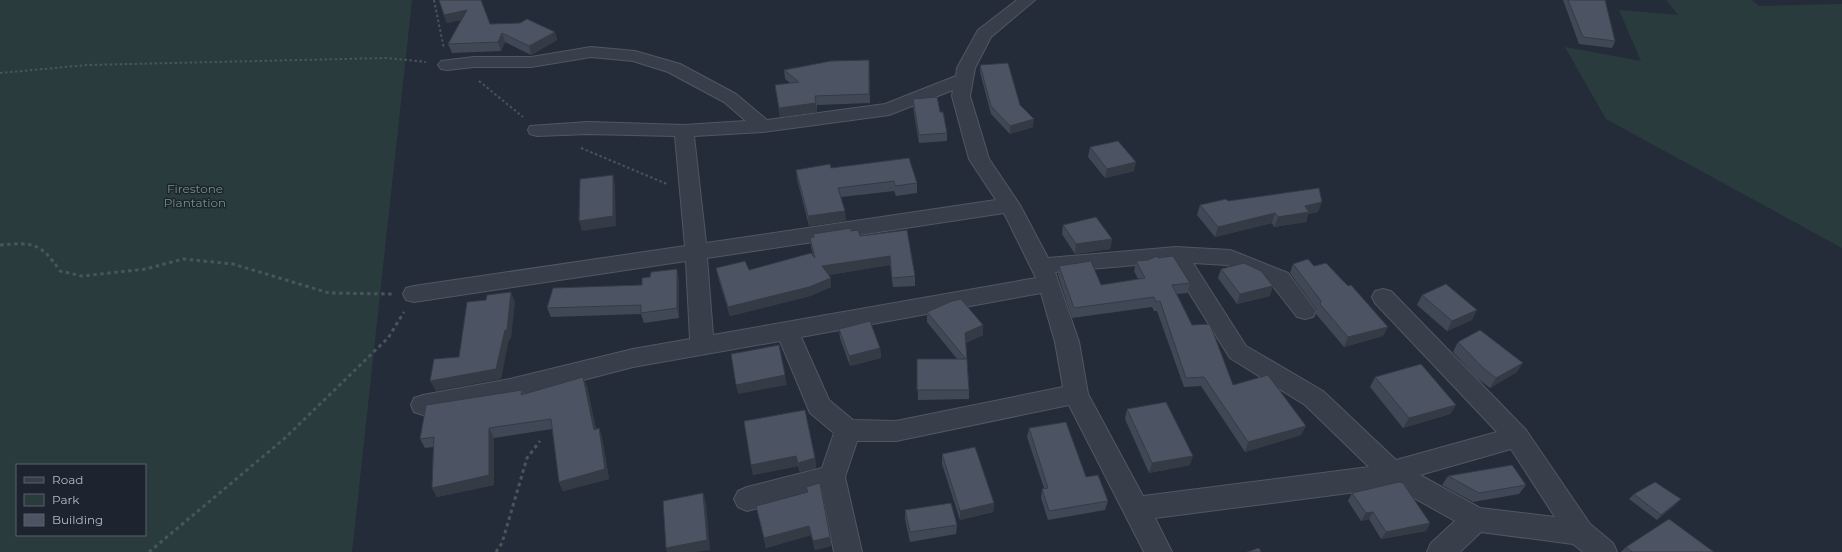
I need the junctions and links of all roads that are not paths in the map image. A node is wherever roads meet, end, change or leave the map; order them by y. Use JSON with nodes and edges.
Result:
{"nodes":[{"id":1,"x":1027,"y":0,"type":"edge"},
{"id":2,"x":447,"y":65,"type":"road end"},
{"id":3,"x":964,"y":79,"type":"junction"},
{"id":4,"x":763,"y":126,"type":"junction"},
{"id":5,"x":537,"y":130,"type":"dead end"},
{"id":6,"x":684,"y":131,"type":"junction"},
{"id":7,"x":1010,"y":205,"type":"junction"},
{"id":8,"x":696,"y":252,"type":"junction"},
{"id":9,"x":1176,"y":254,"type":"junction"},
{"id":10,"x":1045,"y":275,"type":"junction"},
{"id":11,"x":414,"y":294,"type":"road end"},
{"id":12,"x":1383,"y":297,"type":"dead end"},
{"id":13,"x":1305,"y":311,"type":"dead end"},
{"id":14,"x":787,"y":330,"type":"junction"},
{"id":15,"x":702,"y":346,"type":"junction"},
{"id":16,"x":1076,"y":394,"type":"junction"},
{"id":17,"x":423,"y":405,"type":"dead end"},
{"id":18,"x":848,"y":430,"type":"junction"},
{"id":19,"x":1517,"y":436,"type":"junction"},
{"id":20,"x":1392,"y":473,"type":"junction"},
{"id":21,"x":832,"y":477,"type":"junction"},
{"id":22,"x":747,"y":499,"type":"dead end"},
{"id":23,"x":1136,"y":509,"type":"junction"},
{"id":24,"x":1476,"y":520,"type":"junction"},
{"id":25,"x":1580,"y":533,"type":"junction"},
{"id":26,"x":848,"y":552,"type":"edge"},
{"id":27,"x":1158,"y":552,"type":"edge"},
{"id":28,"x":1441,"y":552,"type":"edge"},
{"id":29,"x":1603,"y":552,"type":"edge"}],
"edges":[{"from":1,"to":3,"type":"street"},
{"from":2,"to":4,"type":"street"},
{"from":3,"to":4,"type":"street"},
{"from":3,"to":7,"type":"street"},
{"from":4,"to":6,"type":"street"},
{"from":5,"to":6,"type":"street"},
{"from":6,"to":8,"type":"street"},
{"from":7,"to":8,"type":"street"},
{"from":7,"to":10,"type":"street"},
{"from":8,"to":11,"type":"street"},
{"from":8,"to":15,"type":"street"},
{"from":9,"to":10,"type":"street"},
{"from":9,"to":13,"type":"street"},
{"from":9,"to":20,"type":"street"},
{"from":10,"to":14,"type":"street"},
{"from":10,"to":16,"type":"street"},
{"from":12,"to":19,"type":"street"},
{"from":14,"to":15,"type":"street"},
{"from":14,"to":18,"type":"street"},
{"from":15,"to":17,"type":"street"},
{"from":16,"to":18,"type":"street"},
{"from":16,"to":23,"type":"street"},
{"from":18,"to":21,"type":"street"},
{"from":19,"to":20,"type":"street"},
{"from":19,"to":25,"type":"street"},
{"from":20,"to":23,"type":"street"},
{"from":20,"to":24,"type":"street"},
{"from":21,"to":22,"type":"street"},
{"from":21,"to":26,"type":"street"},
{"from":23,"to":27,"type":"street"},
{"from":24,"to":25,"type":"street"},
{"from":24,"to":28,"type":"street"},
{"from":25,"to":29,"type":"street"}]}
